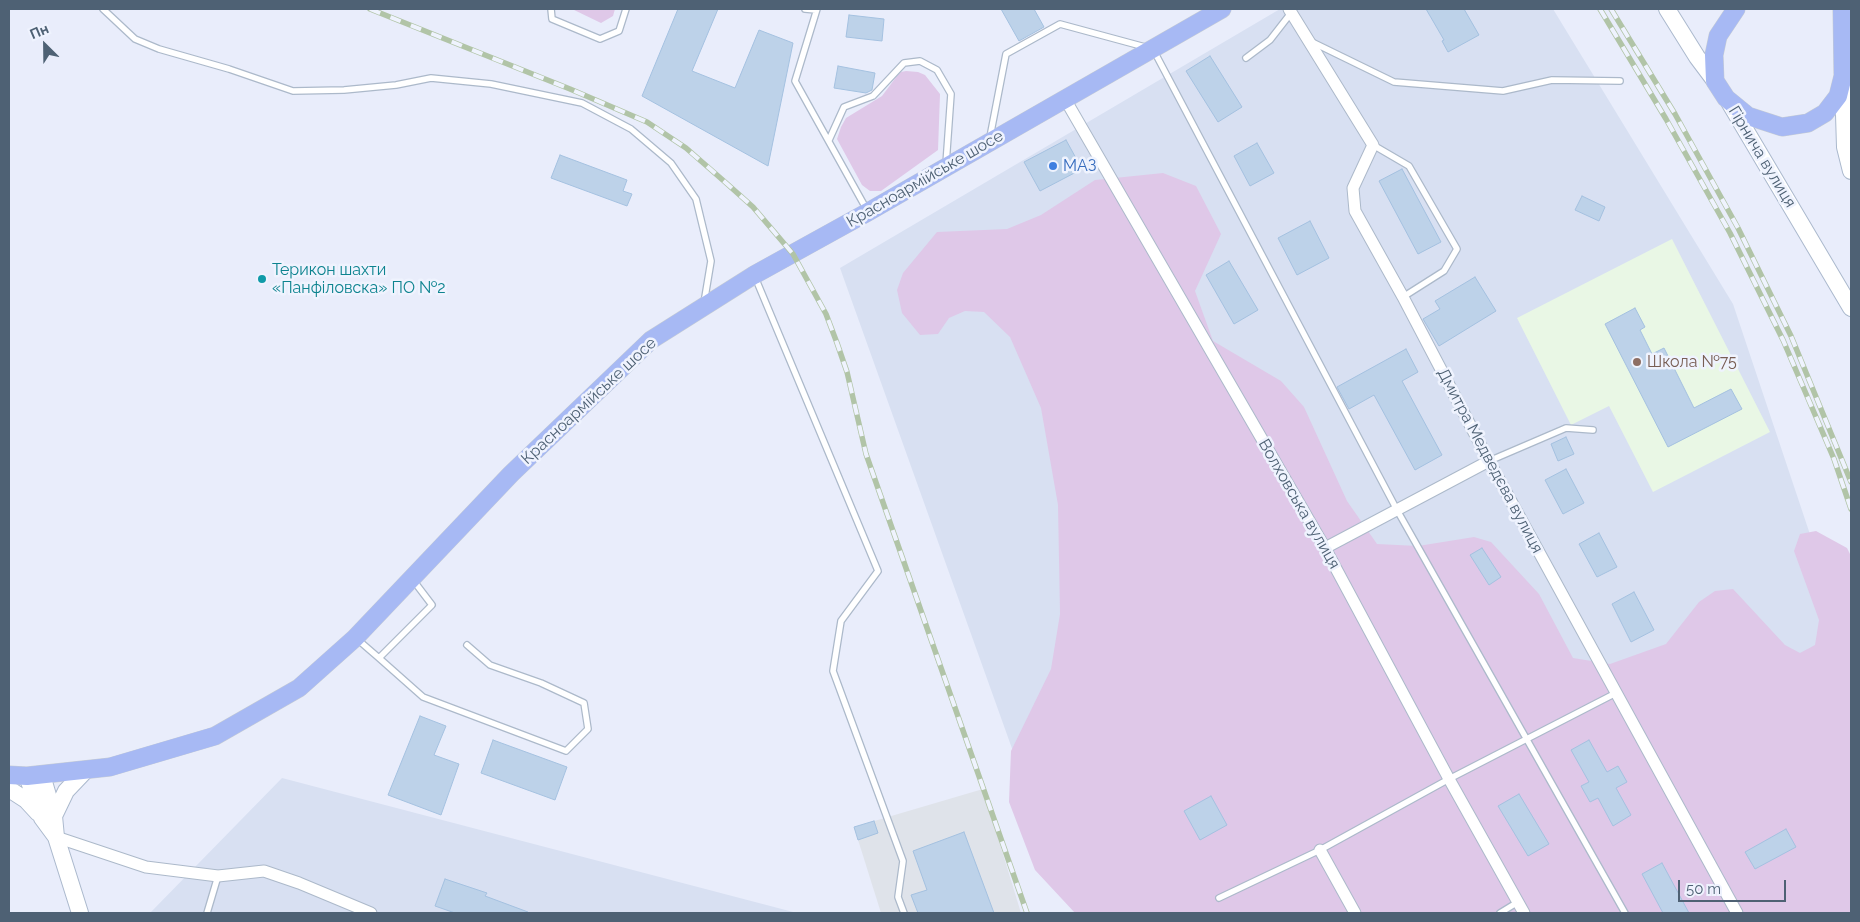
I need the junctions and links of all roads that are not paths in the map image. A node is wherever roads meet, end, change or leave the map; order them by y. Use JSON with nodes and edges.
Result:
{"nodes":[{"id":1,"x":103,"y":9,"type":"edge"},
{"id":2,"x":551,"y":9,"type":"edge"},
{"id":3,"x":626,"y":9,"type":"edge"},
{"id":4,"x":804,"y":9,"type":"edge"},
{"id":5,"x":817,"y":9,"type":"edge"},
{"id":6,"x":1222,"y":9,"type":"edge"},
{"id":7,"x":1667,"y":9,"type":"edge"},
{"id":8,"x":1736,"y":9,"type":"edge"},
{"id":9,"x":1842,"y":9,"type":"edge"},
{"id":10,"x":1290,"y":11,"type":"edge"},
{"id":11,"x":1308,"y":40,"type":"junction"},
{"id":12,"x":1153,"y":50,"type":"junction"},
{"id":13,"x":1246,"y":58,"type":"dead end"},
{"id":14,"x":1843,"y":76,"type":"junction"},
{"id":15,"x":1620,"y":81,"type":"dead end"},
{"id":16,"x":1715,"y":81,"type":"junction"},
{"id":17,"x":1726,"y":98,"type":"junction"},
{"id":18,"x":1066,"y":99,"type":"junction"},
{"id":19,"x":829,"y":140,"type":"junction"},
{"id":20,"x":989,"y":143,"type":"junction"},
{"id":21,"x":1373,"y":145,"type":"junction"},
{"id":22,"x":945,"y":168,"type":"junction"},
{"id":23,"x":1851,"y":172,"type":"edge"},
{"id":24,"x":868,"y":212,"type":"junction"},
{"id":25,"x":754,"y":275,"type":"junction"},
{"id":26,"x":1404,"y":297,"type":"junction"},
{"id":27,"x":703,"y":307,"type":"junction"},
{"id":28,"x":1851,"y":308,"type":"edge"},
{"id":29,"x":1593,"y":430,"type":"dead end"},
{"id":30,"x":1489,"y":461,"type":"junction"},
{"id":31,"x":1397,"y":510,"type":"junction"},
{"id":32,"x":1325,"y":548,"type":"junction"},
{"id":33,"x":411,"y":578,"type":"junction"},
{"id":34,"x":355,"y":638,"type":"junction"},
{"id":35,"x":467,"y":645,"type":"dead end"},
{"id":36,"x":379,"y":658,"type":"junction"},
{"id":37,"x":1616,"y":693,"type":"junction"},
{"id":38,"x":1526,"y":739,"type":"junction"},
{"id":39,"x":86,"y":770,"type":"junction"},
{"id":40,"x":9,"y":775,"type":"edge"},
{"id":41,"x":34,"y":776,"type":"junction"},
{"id":42,"x":1449,"y":779,"type":"junction"},
{"id":43,"x":9,"y":789,"type":"edge"},
{"id":44,"x":48,"y":817,"type":"junction"},
{"id":45,"x":56,"y":837,"type":"junction"},
{"id":46,"x":1320,"y":850,"type":"junction"},
{"id":47,"x":218,"y":876,"type":"junction"},
{"id":48,"x":1219,"y":898,"type":"dead end"},
{"id":49,"x":1518,"y":902,"type":"junction"},
{"id":50,"x":80,"y":913,"type":"edge"},
{"id":51,"x":207,"y":913,"type":"edge"},
{"id":52,"x":371,"y":913,"type":"edge"},
{"id":53,"x":904,"y":913,"type":"edge"},
{"id":54,"x":1355,"y":913,"type":"edge"},
{"id":55,"x":1500,"y":913,"type":"edge"},
{"id":56,"x":1524,"y":913,"type":"edge"},
{"id":57,"x":1625,"y":913,"type":"edge"},
{"id":58,"x":1737,"y":913,"type":"edge"}],
"edges":[{"from":1,"to":27,"type":"lane"},
{"from":2,"to":3,"type":"lane"},
{"from":4,"to":5,"type":"lane"},
{"from":5,"to":19,"type":"lane"},
{"from":6,"to":12,"type":"main road","name":"Красноармійське шосе"},
{"from":7,"to":16,"type":"main road","name":"Гірнича вулиця"},
{"from":8,"to":16,"type":"main road"},
{"from":9,"to":14,"type":"main road"},
{"from":10,"to":11,"type":"street"},
{"from":10,"to":13,"type":"lane"},
{"from":11,"to":15,"type":"lane"},
{"from":11,"to":21,"type":"street"},
{"from":12,"to":18,"type":"main road","name":"Красноармійське шосе"},
{"from":12,"to":20,"type":"lane"},
{"from":12,"to":31,"type":"lane"},
{"from":14,"to":17,"type":"main road"},
{"from":14,"to":23,"type":"main road"},
{"from":16,"to":17,"type":"main road","name":"Гірнича вулиця"},
{"from":17,"to":28,"type":"main road","name":"Гірнича вулиця"},
{"from":18,"to":20,"type":"main road","name":"Красноармійське шосе"},
{"from":18,"to":32,"type":"street","name":"Волховська вулиця"},
{"from":19,"to":22,"type":"lane"},
{"from":19,"to":24,"type":"lane"},
{"from":20,"to":22,"type":"main road","name":"Красноармійське шосе"},
{"from":21,"to":26,"type":"street","name":"Дмитра Медведєва вулиця"},
{"from":21,"to":26,"type":"lane"},
{"from":22,"to":24,"type":"main road","name":"Красноармійське шосе"},
{"from":24,"to":25,"type":"main road","name":"Красноармійське шосе"},
{"from":25,"to":27,"type":"main road","name":"Красноармійське шосе"},
{"from":25,"to":53,"type":"lane"},
{"from":26,"to":30,"type":"street","name":"Дмитра Медведєва вулиця"},
{"from":27,"to":33,"type":"main road","name":"Красноармійське шосе"},
{"from":29,"to":30,"type":"lane"},
{"from":30,"to":31,"type":"street"},
{"from":30,"to":37,"type":"street","name":"Дмитра Медведєва вулиця"},
{"from":31,"to":32,"type":"street"},
{"from":31,"to":38,"type":"lane"},
{"from":32,"to":42,"type":"street","name":"Волховська вулиця"},
{"from":33,"to":34,"type":"main road","name":"Красноармійське шосе"},
{"from":33,"to":36,"type":"lane"},
{"from":34,"to":36,"type":"lane"},
{"from":34,"to":39,"type":"main road","name":"Красноармійське шосе"},
{"from":35,"to":36,"type":"lane"},
{"from":37,"to":38,"type":"lane"},
{"from":37,"to":58,"type":"street","name":"Дмитра Медведєва вулиця"},
{"from":38,"to":42,"type":"lane"},
{"from":38,"to":57,"type":"lane"},
{"from":39,"to":41,"type":"main road","name":"Красноармійське шосе"},
{"from":39,"to":44,"type":"main road"},
{"from":40,"to":41,"type":"main road","name":"Красноармійське шосе"},
{"from":41,"to":44,"type":"main road"},
{"from":42,"to":46,"type":"lane"},
{"from":42,"to":49,"type":"street","name":"Волховська вулиця"},
{"from":43,"to":44,"type":"main road"},
{"from":44,"to":45,"type":"main road"},
{"from":45,"to":47,"type":"street"},
{"from":45,"to":50,"type":"main road"},
{"from":46,"to":48,"type":"lane"},
{"from":46,"to":54,"type":"street"},
{"from":47,"to":51,"type":"lane"},
{"from":47,"to":52,"type":"street"},
{"from":49,"to":55,"type":"lane"},
{"from":49,"to":56,"type":"street","name":"Волховська вулиця"}]}
